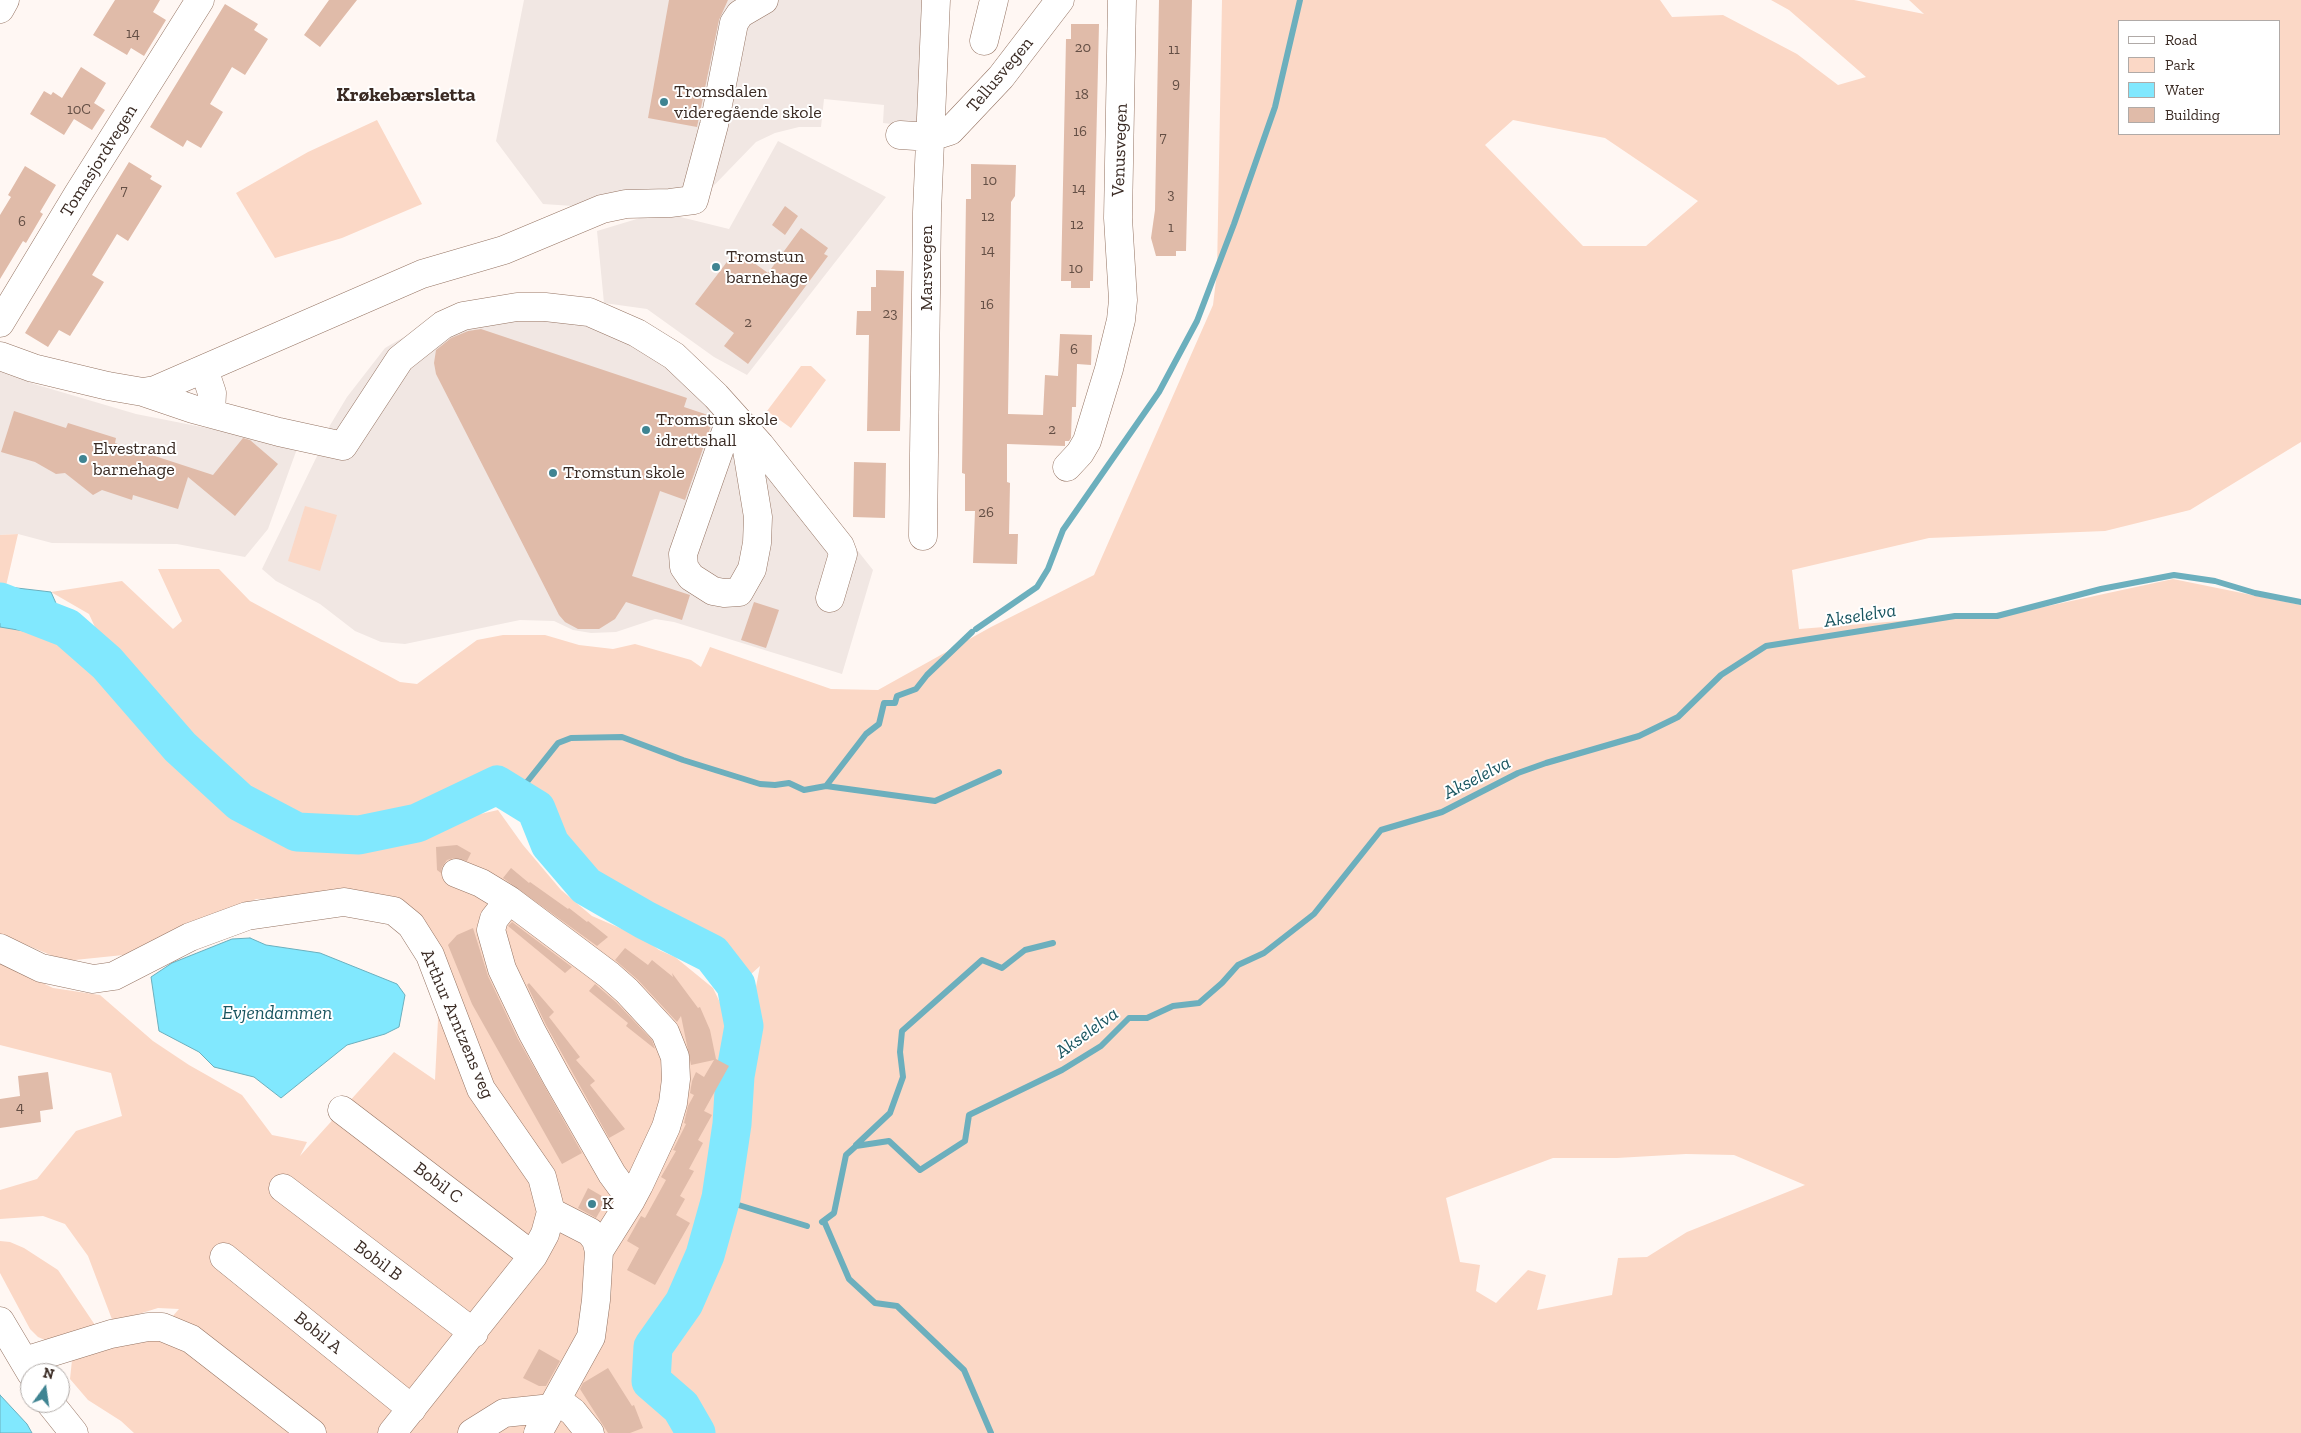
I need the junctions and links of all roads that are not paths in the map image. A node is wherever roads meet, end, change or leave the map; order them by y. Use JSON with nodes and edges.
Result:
{"nodes":[{"id":1,"x":5,"y":0,"type":"edge"},
{"id":2,"x":200,"y":0,"type":"edge"},
{"id":3,"x":764,"y":0,"type":"edge"},
{"id":4,"x":936,"y":0,"type":"edge"},
{"id":5,"x":994,"y":0,"type":"edge"},
{"id":6,"x":1060,"y":0,"type":"edge"},
{"id":7,"x":1122,"y":0,"type":"edge"},
{"id":8,"x":0,"y":9,"type":"edge"},
{"id":9,"x":984,"y":41,"type":"dead end"},
{"id":10,"x":900,"y":135,"type":"dead end"},
{"id":11,"x":931,"y":137,"type":"junction"},
{"id":12,"x":0,"y":323,"type":"edge"},
{"id":13,"x":0,"y":356,"type":"edge"},
{"id":14,"x":206,"y":361,"type":"junction"},
{"id":15,"x":144,"y":392,"type":"junction"},
{"id":16,"x":211,"y":413,"type":"junction"},
{"id":17,"x":737,"y":420,"type":"junction"},
{"id":18,"x":1067,"y":467,"type":"dead end"},
{"id":19,"x":923,"y":536,"type":"dead end"},
{"id":20,"x":830,"y":598,"type":"dead end"},
{"id":21,"x":456,"y":872,"type":"dead end"},
{"id":22,"x":509,"y":900,"type":"junction"},
{"id":23,"x":0,"y":948,"type":"edge"},
{"id":24,"x":342,"y":1110,"type":"dead end"},
{"id":25,"x":283,"y":1188,"type":"dead end"},
{"id":26,"x":631,"y":1200,"type":"junction"},
{"id":27,"x":551,"y":1212,"type":"junction"},
{"id":28,"x":599,"y":1251,"type":"junction"},
{"id":29,"x":533,"y":1256,"type":"junction"},
{"id":30,"x":224,"y":1257,"type":"dead end"},
{"id":31,"x":0,"y":1321,"type":"edge"},
{"id":32,"x":474,"y":1333,"type":"junction"},
{"id":33,"x":26,"y":1363,"type":"edge"},
{"id":34,"x":38,"y":1363,"type":"edge"},
{"id":35,"x":555,"y":1404,"type":"junction"},
{"id":36,"x":412,"y":1409,"type":"junction"},
{"id":37,"x":58,"y":1413,"type":"edge"},
{"id":38,"x":74,"y":1433,"type":"edge"},
{"id":39,"x":312,"y":1433,"type":"edge"},
{"id":40,"x":392,"y":1433,"type":"edge"},
{"id":41,"x":472,"y":1433,"type":"edge"},
{"id":42,"x":538,"y":1433,"type":"edge"},
{"id":43,"x":590,"y":1433,"type":"edge"}],
"edges":[{"from":1,"to":8,"type":"street"},
{"from":2,"to":12,"type":"street","name":"Tomasjordvegen"},
{"from":3,"to":14,"type":"street"},
{"from":4,"to":11,"type":"street","name":"Marsvegen"},
{"from":5,"to":9,"type":"street"},
{"from":6,"to":11,"type":"street","name":"Tellusvegen"},
{"from":7,"to":18,"type":"street","name":"Venusvegen"},
{"from":10,"to":11,"type":"street"},
{"from":11,"to":19,"type":"street","name":"Marsvegen"},
{"from":13,"to":15,"type":"street"},
{"from":14,"to":15,"type":"street"},
{"from":14,"to":16,"type":"street"},
{"from":15,"to":16,"type":"street"},
{"from":16,"to":17,"type":"street"},
{"from":17,"to":17,"type":"street"},
{"from":17,"to":20,"type":"street"},
{"from":21,"to":22,"type":"street"},
{"from":22,"to":26,"type":"street"},
{"from":22,"to":26,"type":"street"},
{"from":23,"to":27,"type":"street","name":"Arthur Arntzens veg"},
{"from":24,"to":29,"type":"street","name":"Bobil C"},
{"from":25,"to":32,"type":"street","name":"Bobil B"},
{"from":26,"to":28,"type":"street"},
{"from":27,"to":28,"type":"street"},
{"from":27,"to":29,"type":"street"},
{"from":28,"to":35,"type":"street"},
{"from":29,"to":32,"type":"street"},
{"from":30,"to":36,"type":"street","name":"Bobil A"},
{"from":31,"to":33,"type":"street"},
{"from":32,"to":36,"type":"street"},
{"from":34,"to":39,"type":"street"},
{"from":35,"to":41,"type":"street"},
{"from":35,"to":42,"type":"street"},
{"from":35,"to":43,"type":"street"},
{"from":36,"to":40,"type":"street"},
{"from":37,"to":38,"type":"street"}]}
